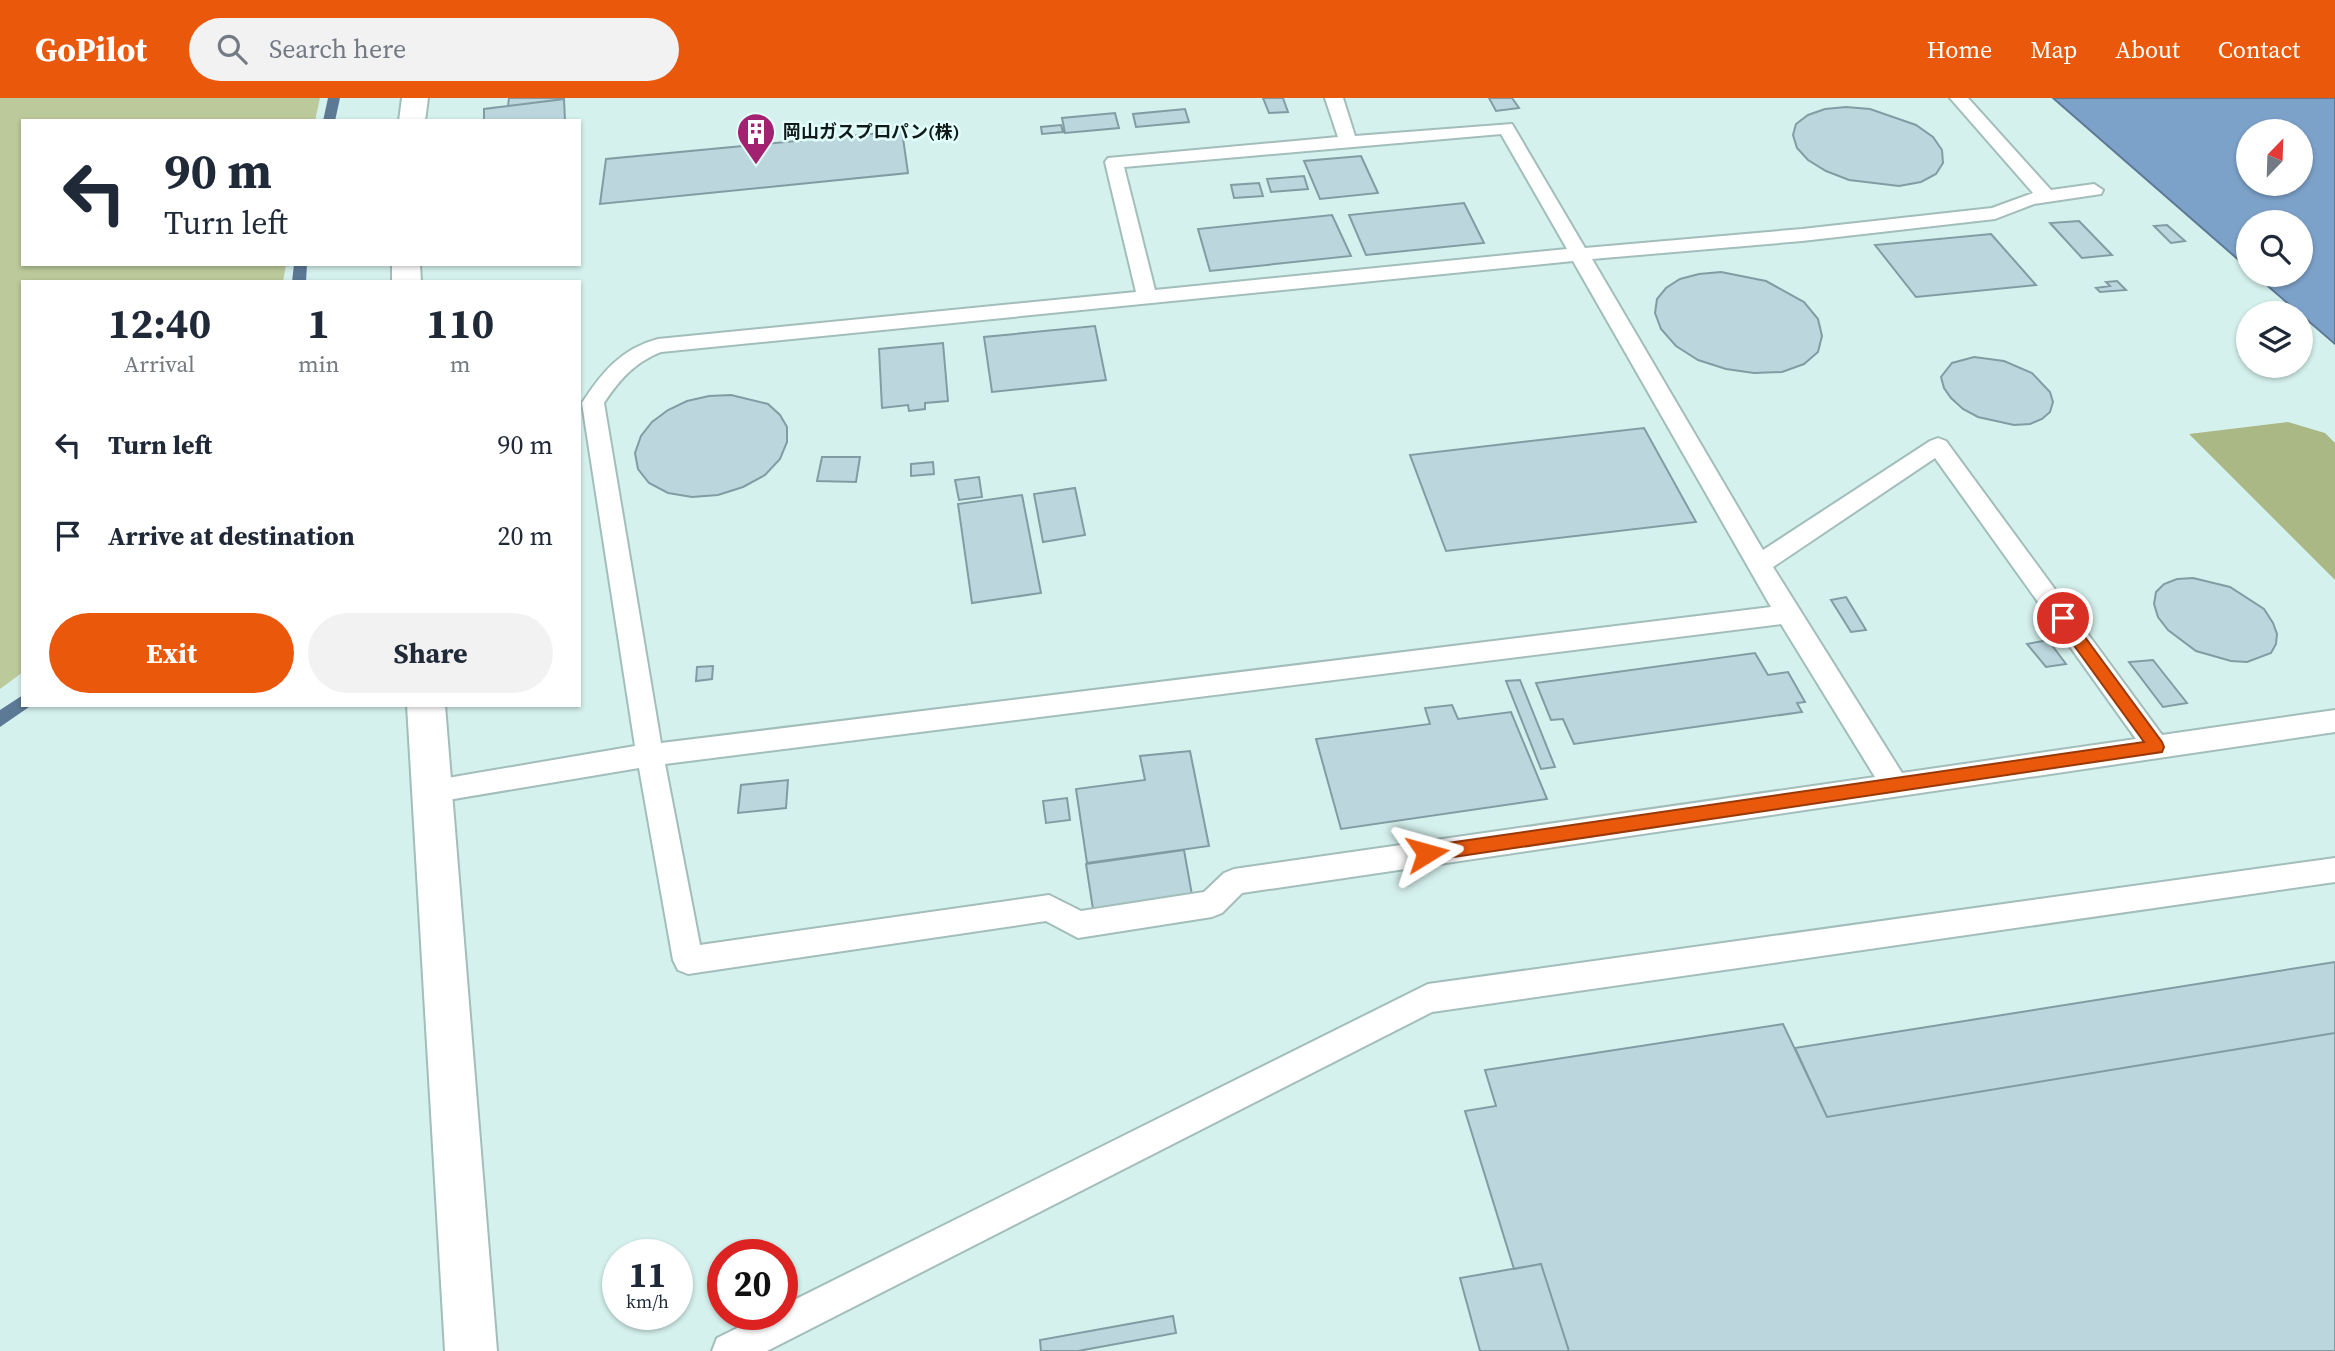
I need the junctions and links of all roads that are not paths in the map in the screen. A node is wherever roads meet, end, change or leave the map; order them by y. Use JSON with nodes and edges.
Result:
{"nodes":[{"id":1,"x":415,"y":98,"type":"edge"},
{"id":2,"x":1334,"y":98,"type":"edge"},
{"id":3,"x":1959,"y":98,"type":"edge"},
{"id":4,"x":412,"y":119,"type":"edge"},
{"id":5,"x":1348,"y":142,"type":"junction"},
{"id":6,"x":2094,"y":190,"type":"dead end"},
{"id":7,"x":2047,"y":197,"type":"junction"},
{"id":8,"x":1579,"y":254,"type":"junction"},
{"id":9,"x":1147,"y":297,"type":"junction"},
{"id":10,"x":1759,"y":564,"type":"junction"},
{"id":11,"x":1788,"y":614,"type":"junction"},
{"id":12,"x":426,"y":707,"type":"edge"},
{"id":13,"x":2335,"y":721,"type":"edge"},
{"id":14,"x":2156,"y":747,"type":"junction"},
{"id":15,"x":650,"y":755,"type":"junction"},
{"id":16,"x":1895,"y":785,"type":"junction"},
{"id":17,"x":430,"y":792,"type":"junction"},
{"id":18,"x":2335,"y":870,"type":"edge"},
{"id":19,"x":471,"y":1351,"type":"edge"},
{"id":20,"x":730,"y":1351,"type":"edge"}],
"edges":[{"from":1,"to":4,"type":"street"},
{"from":2,"to":5,"type":"lane"},
{"from":3,"to":7,"type":"lane"},
{"from":5,"to":8,"type":"lane"},
{"from":5,"to":9,"type":"lane"},
{"from":6,"to":7,"type":"lane"},
{"from":7,"to":8,"type":"lane"},
{"from":8,"to":9,"type":"lane"},
{"from":8,"to":10,"type":"lane"},
{"from":9,"to":15,"type":"lane"},
{"from":10,"to":11,"type":"lane"},
{"from":10,"to":14,"type":"lane"},
{"from":11,"to":15,"type":"lane"},
{"from":11,"to":16,"type":"lane"},
{"from":12,"to":17,"type":"street"},
{"from":13,"to":14,"type":"lane"},
{"from":14,"to":16,"type":"lane"},
{"from":15,"to":16,"type":"lane"},
{"from":15,"to":17,"type":"lane"},
{"from":17,"to":19,"type":"street"},
{"from":18,"to":20,"type":"lane"}]}
